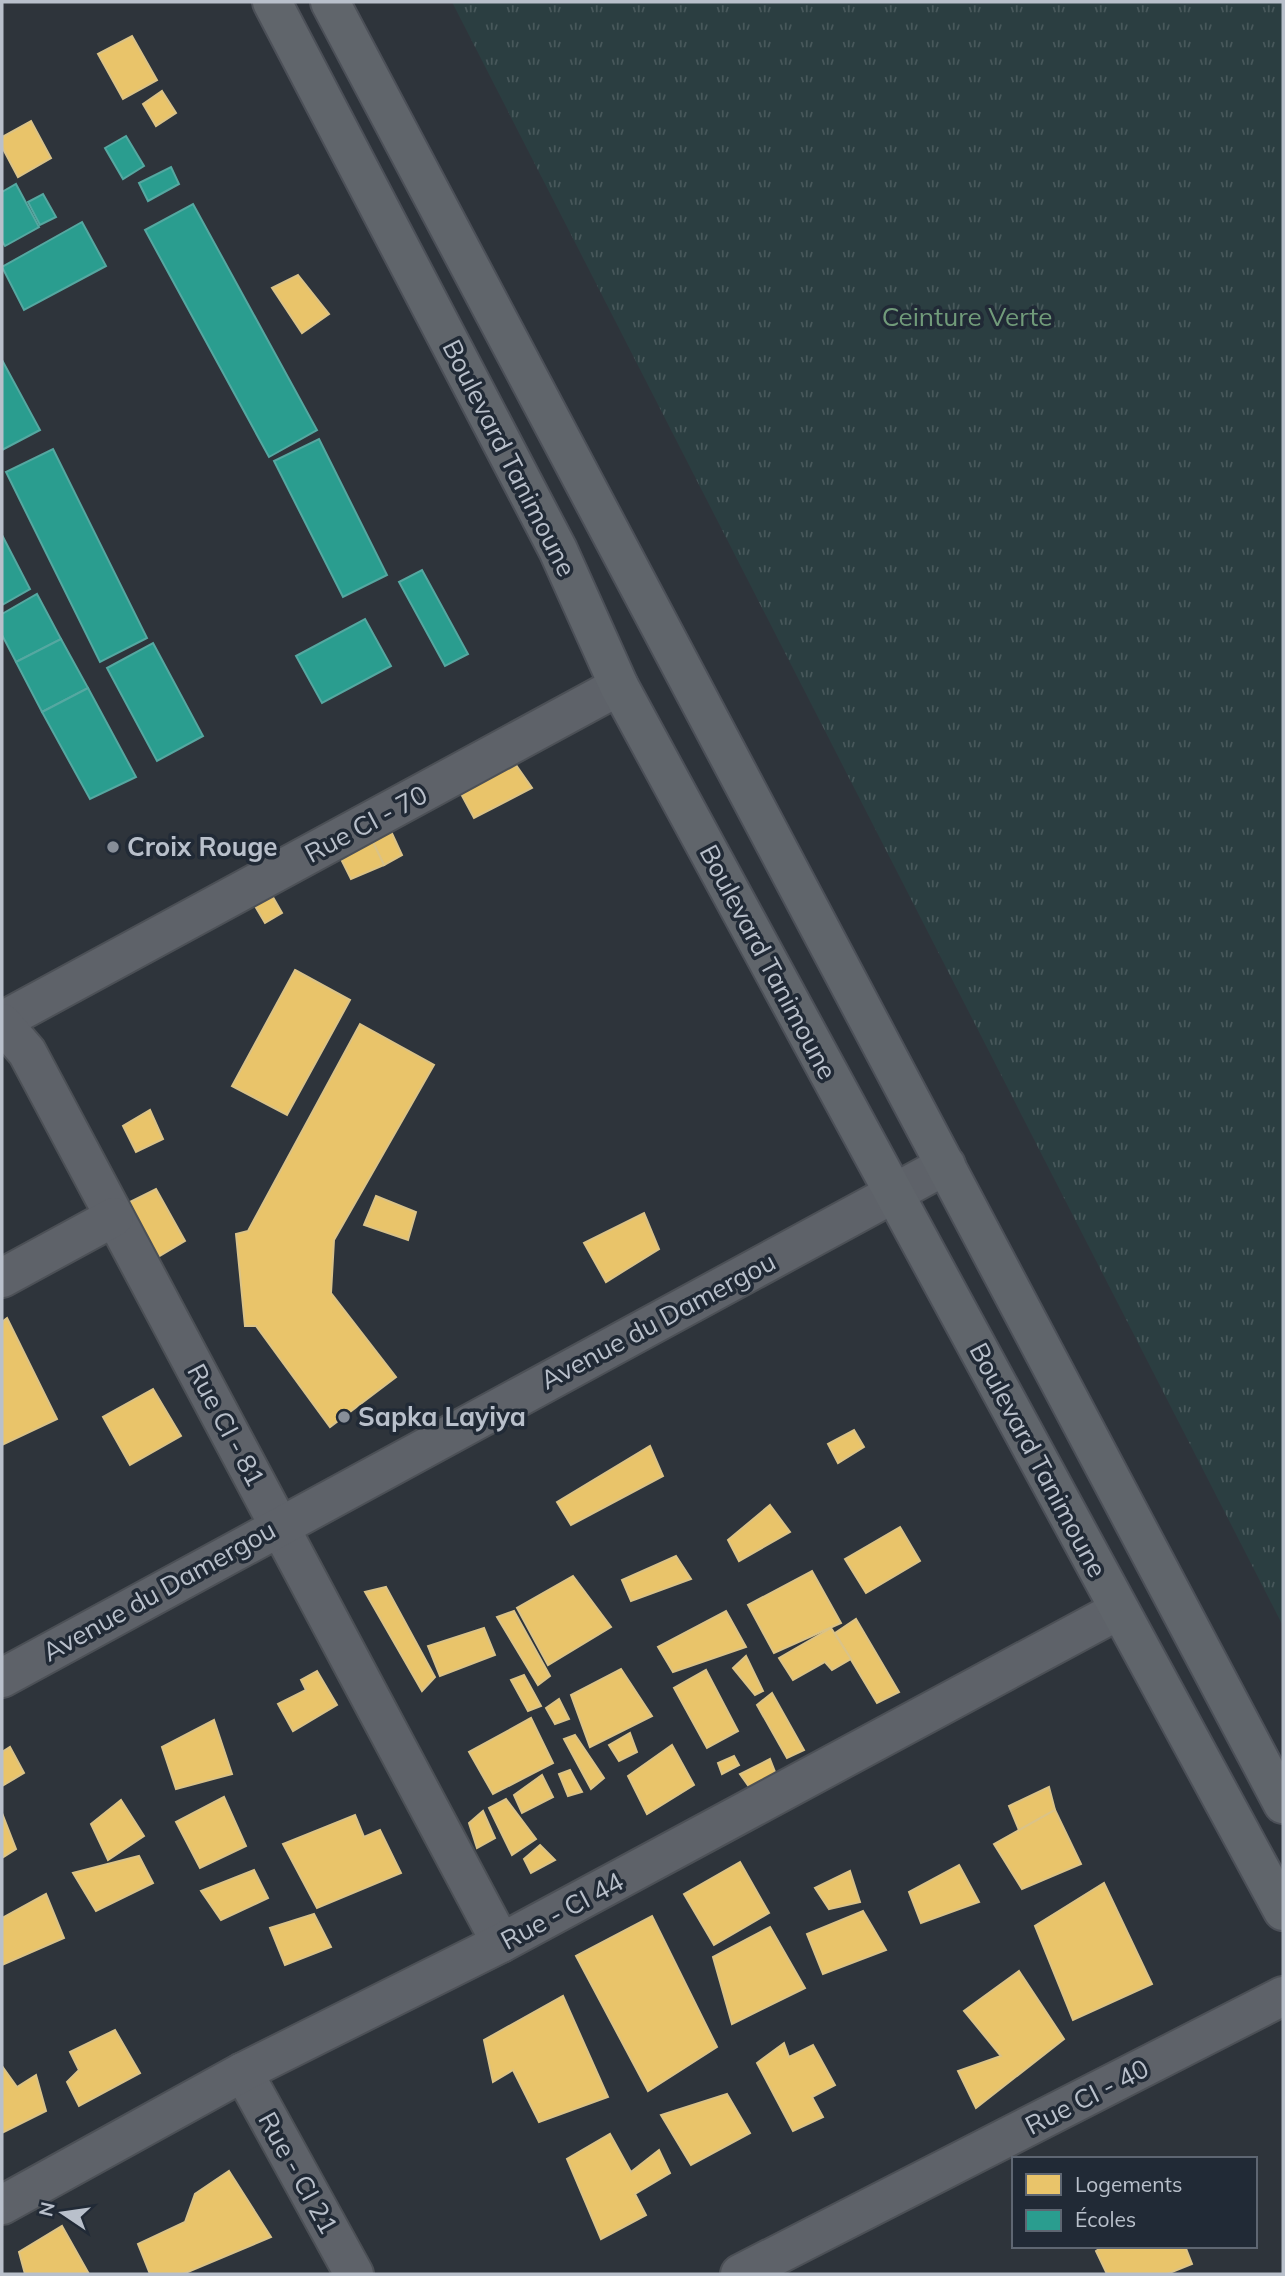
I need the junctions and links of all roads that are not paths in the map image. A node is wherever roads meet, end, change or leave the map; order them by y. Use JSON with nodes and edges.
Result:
{"nodes":[{"id":1,"x":272,"y":2,"type":"edge"},
{"id":2,"x":330,"y":2,"type":"edge"},
{"id":3,"x":619,"y":687,"type":"junction"},
{"id":4,"x":2,"y":1022,"type":"edge"},
{"id":5,"x":946,"y":1166,"type":"junction"},
{"id":6,"x":894,"y":1195,"type":"junction"},
{"id":7,"x":114,"y":1217,"type":"junction"},
{"id":8,"x":2,"y":1278,"type":"edge"},
{"id":9,"x":279,"y":1525,"type":"junction"},
{"id":10,"x":1119,"y":1610,"type":"junction"},
{"id":11,"x":2,"y":1678,"type":"edge"},
{"id":12,"x":1283,"y":1804,"type":"edge"},
{"id":13,"x":1283,"y":1911,"type":"edge"},
{"id":14,"x":501,"y":1943,"type":"junction"},
{"id":15,"x":1283,"y":1996,"type":"edge"},
{"id":16,"x":243,"y":2072,"type":"junction"},
{"id":17,"x":2,"y":2206,"type":"edge"},
{"id":18,"x":354,"y":2274,"type":"edge"},
{"id":19,"x":740,"y":2274,"type":"edge"}],
"edges":[{"from":1,"to":3,"type":"main road","name":"Boulevard Tanimoune"},
{"from":2,"to":5,"type":"main road","name":"Boulevard Tanimoune"},
{"from":3,"to":4,"type":"street","name":"Rue CI - 70"},
{"from":3,"to":6,"type":"main road","name":"Boulevard Tanimoune"},
{"from":4,"to":7,"type":"street","name":"Rue CI - 81"},
{"from":5,"to":6,"type":"street","name":"Avenue du Damergou"},
{"from":5,"to":12,"type":"main road","name":"Boulevard Tanimoune"},
{"from":6,"to":9,"type":"street","name":"Avenue du Damergou"},
{"from":6,"to":10,"type":"main road","name":"Boulevard Tanimoune"},
{"from":7,"to":8,"type":"street"},
{"from":7,"to":9,"type":"street","name":"Rue CI - 81"},
{"from":9,"to":11,"type":"street","name":"Avenue du Damergou"},
{"from":9,"to":14,"type":"street","name":"Rue CI - 81"},
{"from":10,"to":13,"type":"main road","name":"Boulevard Tanimoune"},
{"from":10,"to":14,"type":"street","name":"Rue - CI 44"},
{"from":14,"to":16,"type":"street","name":"Rue - CI 44"},
{"from":15,"to":19,"type":"street","name":"Rue CI - 40"},
{"from":16,"to":17,"type":"street","name":"Rue - CI 44"},
{"from":16,"to":18,"type":"street","name":"Rue - CI 21"}]}
